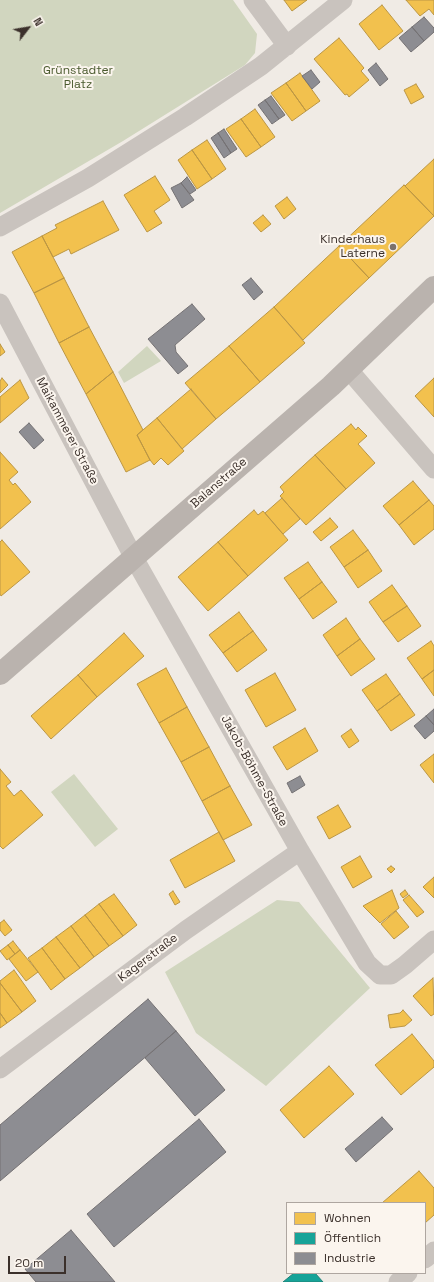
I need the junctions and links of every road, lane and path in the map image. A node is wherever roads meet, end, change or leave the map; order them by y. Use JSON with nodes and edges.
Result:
{"nodes":[{"id":1,"x":253,"y":0,"type":"edge"},
{"id":2,"x":343,"y":0,"type":"edge"},
{"id":3,"x":287,"y":46,"type":"junction"},
{"id":4,"x":0,"y":227,"type":"edge"},
{"id":5,"x":434,"y":287,"type":"edge"},
{"id":6,"x":0,"y":303,"type":"edge"},
{"id":7,"x":348,"y":369,"type":"junction"},
{"id":8,"x":434,"y":469,"type":"edge"},
{"id":9,"x":134,"y":558,"type":"junction"},
{"id":10,"x":0,"y":674,"type":"edge"},
{"id":11,"x":300,"y":851,"type":"junction"},
{"id":12,"x":434,"y":940,"type":"edge"},
{"id":13,"x":0,"y":1070,"type":"edge"},
{"id":14,"x":434,"y":1251,"type":"edge"},
{"id":15,"x":426,"y":1258,"type":"edge"},
{"id":16,"x":407,"y":1274,"type":"edge"},
{"id":17,"x":398,"y":1282,"type":"edge"}],
"edges":[{"from":1,"to":3,"type":"street"},
{"from":2,"to":3,"type":"street"},
{"from":3,"to":4,"type":"street"},
{"from":5,"to":7,"type":"street","name":"Balanstraße"},
{"from":6,"to":9,"type":"street","name":"Maikammerer Straße"},
{"from":7,"to":8,"type":"street"},
{"from":7,"to":9,"type":"street","name":"Balanstraße"},
{"from":9,"to":10,"type":"street","name":"Balanstraße"},
{"from":9,"to":11,"type":"street","name":"Jakob-Böhme-Straße"},
{"from":11,"to":12,"type":"street","name":"Jakob-Böhme-Straße"},
{"from":11,"to":13,"type":"street","name":"Kagerstraße"},
{"from":14,"to":15,"type":"street"},
{"from":16,"to":17,"type":"street"}]}
